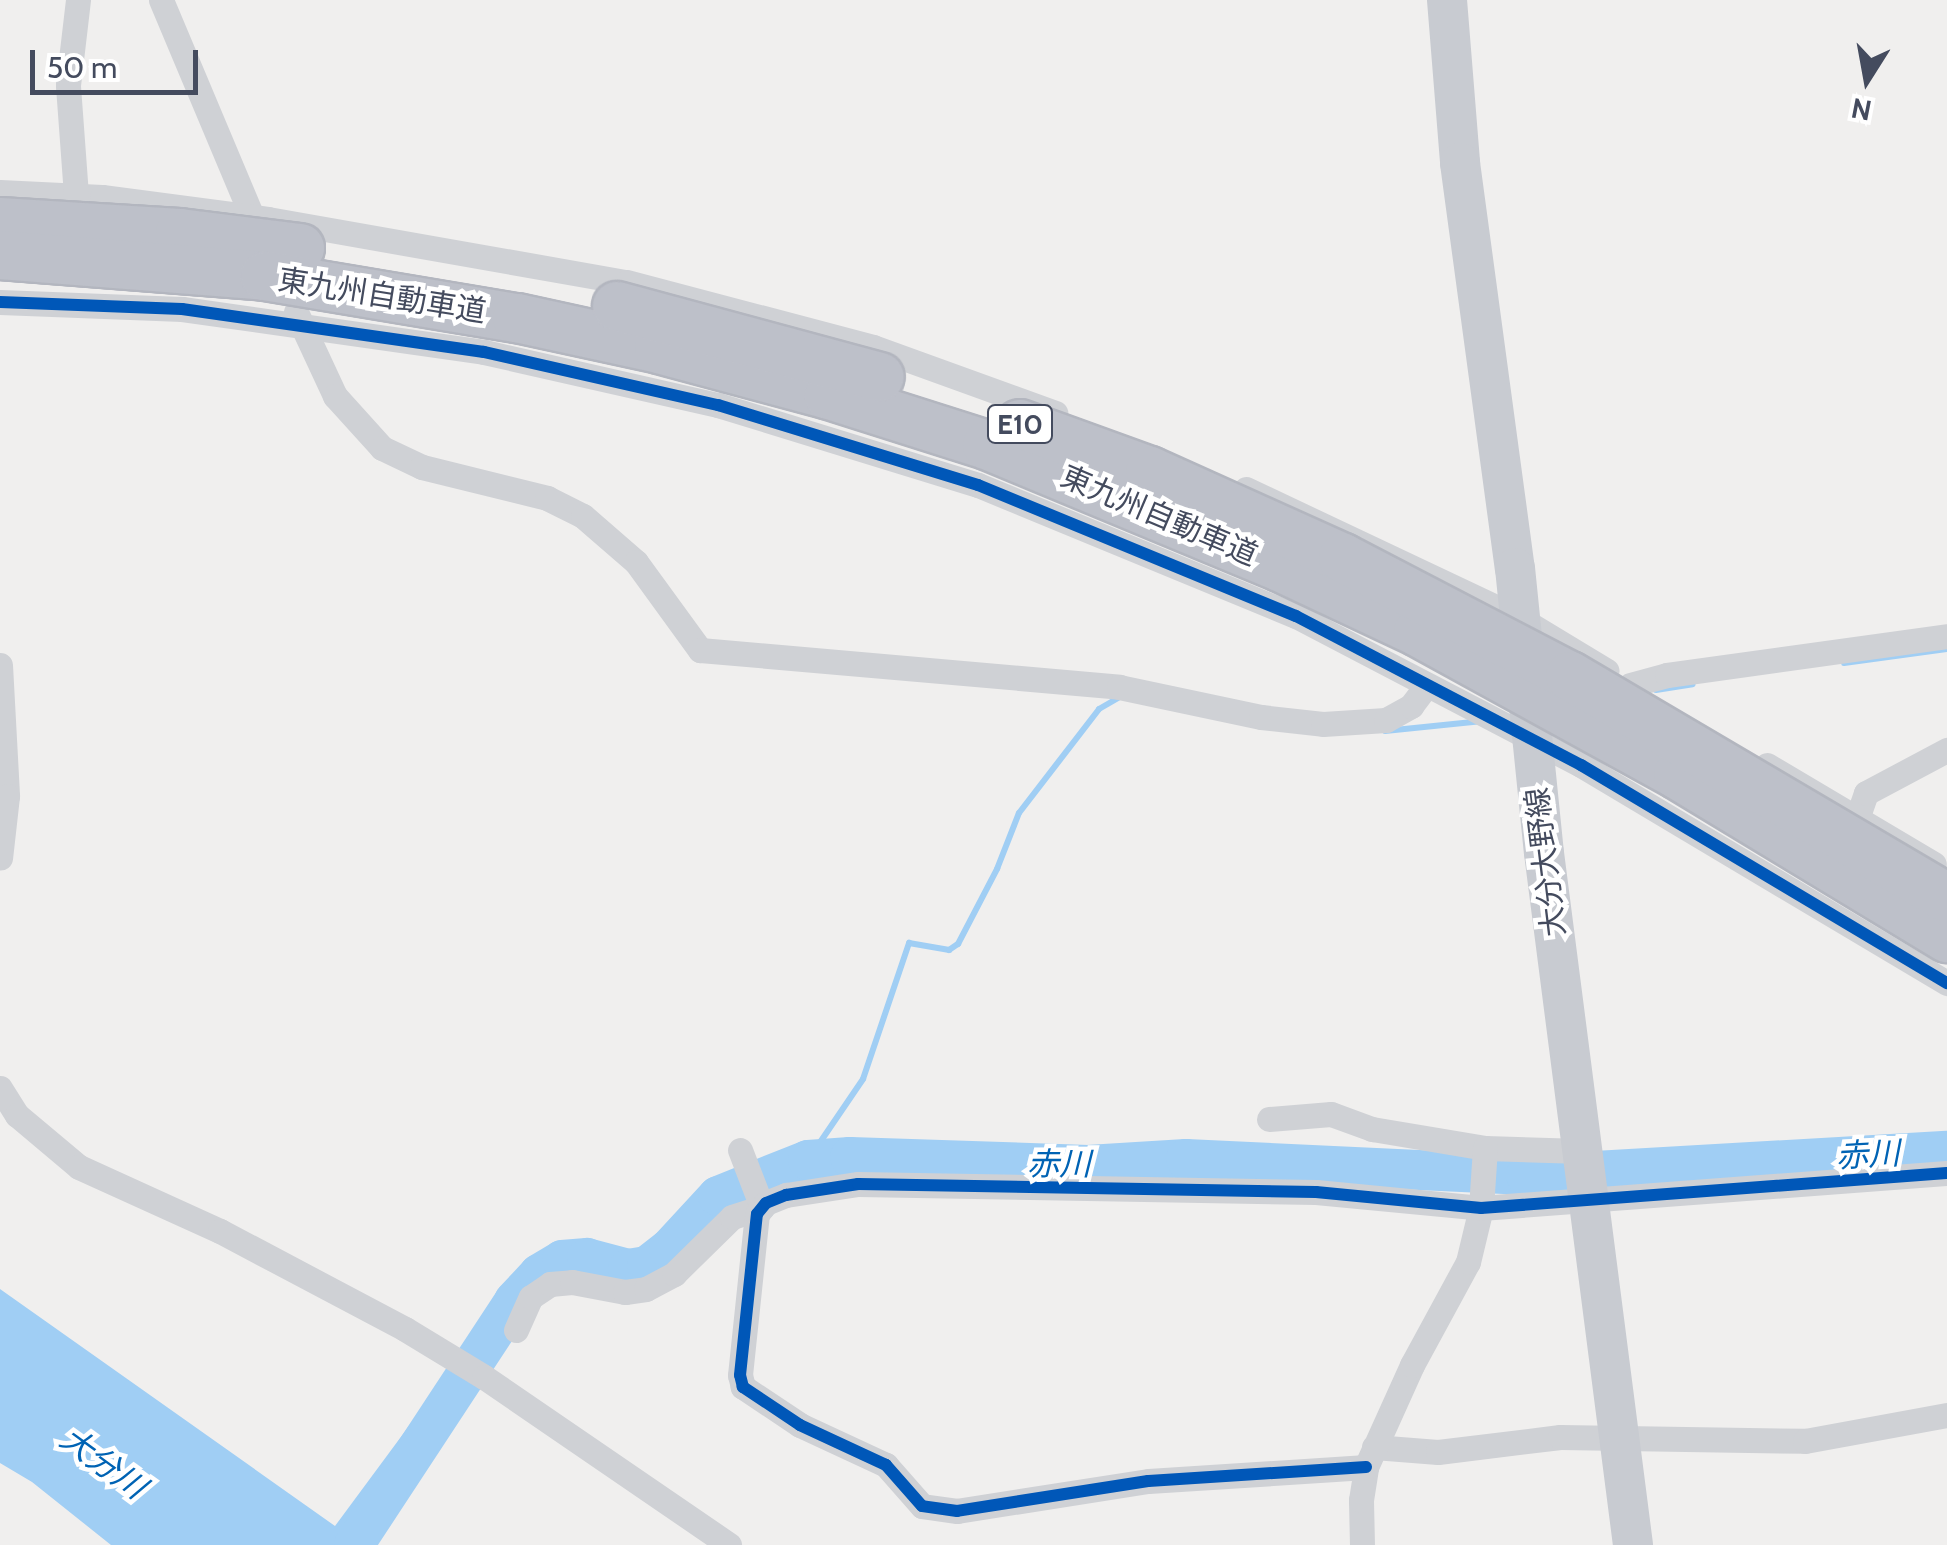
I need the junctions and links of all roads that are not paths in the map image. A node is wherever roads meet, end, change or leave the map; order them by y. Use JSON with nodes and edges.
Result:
{"nodes":[{"id":1,"x":78,"y":0,"type":"edge"},
{"id":2,"x":161,"y":0,"type":"edge"},
{"id":3,"x":1447,"y":0,"type":"edge"},
{"id":4,"x":0,"y":192,"type":"edge"},
{"id":5,"x":76,"y":195,"type":"junction"},
{"id":6,"x":0,"y":209,"type":"edge"},
{"id":7,"x":0,"y":222,"type":"edge"},
{"id":8,"x":259,"y":230,"type":"junction"},
{"id":9,"x":0,"y":255,"type":"edge"},
{"id":10,"x":0,"y":302,"type":"edge"},
{"id":11,"x":300,"y":323,"type":"junction"},
{"id":12,"x":1521,"y":619,"type":"junction"},
{"id":13,"x":1947,"y":636,"type":"edge"},
{"id":14,"x":0,"y":665,"type":"edge"},
{"id":15,"x":1630,"y":684,"type":"junction"},
{"id":16,"x":1427,"y":686,"type":"junction"},
{"id":17,"x":1532,"y":739,"type":"junction"},
{"id":18,"x":1947,"y":750,"type":"edge"},
{"id":19,"x":1858,"y":816,"type":"junction"},
{"id":20,"x":0,"y":858,"type":"edge"},
{"id":21,"x":1947,"y":872,"type":"edge"},
{"id":22,"x":1947,"y":898,"type":"edge"},
{"id":23,"x":1947,"y":938,"type":"edge"},
{"id":24,"x":1947,"y":983,"type":"edge"},
{"id":25,"x":0,"y":1088,"type":"edge"},
{"id":26,"x":1269,"y":1118,"type":"dead end"},
{"id":27,"x":1485,"y":1148,"type":"junction"},
{"id":28,"x":740,"y":1150,"type":"dead end"},
{"id":29,"x":1582,"y":1151,"type":"junction"},
{"id":30,"x":1947,"y":1173,"type":"edge"},
{"id":31,"x":1588,"y":1198,"type":"junction"},
{"id":32,"x":762,"y":1207,"type":"junction"},
{"id":33,"x":1481,"y":1208,"type":"junction"},
{"id":34,"x":516,"y":1330,"type":"dead end"},
{"id":35,"x":1947,"y":1415,"type":"edge"},
{"id":36,"x":1618,"y":1436,"type":"junction"},
{"id":37,"x":1370,"y":1457,"type":"junction"},
{"id":38,"x":729,"y":1545,"type":"edge"},
{"id":39,"x":1362,"y":1545,"type":"edge"},
{"id":40,"x":1634,"y":1545,"type":"edge"}],
"edges":[{"from":1,"to":5,"type":"street"},
{"from":2,"to":8,"type":"street"},
{"from":3,"to":12,"type":"main road","name":"大分大野線"},
{"from":4,"to":5,"type":"street"},
{"from":5,"to":8,"type":"street"},
{"from":6,"to":8,"type":"highway","bridge":true},
{"from":7,"to":8,"type":"highway","name":"東九州自動車道","number":"E10","bridge":true},
{"from":8,"to":11,"type":"street"},
{"from":8,"to":12,"type":"street"},
{"from":8,"to":22,"type":"highway","name":"東九州自動車道","number":"E10","bridge":true},
{"from":9,"to":23,"type":"highway","name":"東九州自動車道","number":"E10","bridge":true},
{"from":10,"to":11,"type":"street"},
{"from":11,"to":16,"type":"street"},
{"from":11,"to":16,"type":"street"},
{"from":12,"to":15,"type":"street"},
{"from":12,"to":17,"type":"main road","name":"大分大野線"},
{"from":13,"to":15,"type":"street"},
{"from":14,"to":20,"type":"street"},
{"from":15,"to":19,"type":"street"},
{"from":16,"to":17,"type":"street"},
{"from":17,"to":24,"type":"street"},
{"from":17,"to":29,"type":"main road","name":"大分大野線"},
{"from":18,"to":19,"type":"street"},
{"from":19,"to":21,"type":"street"},
{"from":25,"to":38,"type":"street"},
{"from":26,"to":27,"type":"street"},
{"from":27,"to":29,"type":"street"},
{"from":27,"to":33,"type":"street"},
{"from":28,"to":32,"type":"street"},
{"from":29,"to":31,"type":"main road","name":"大分大野線"},
{"from":30,"to":31,"type":"street"},
{"from":31,"to":33,"type":"street"},
{"from":31,"to":36,"type":"main road","name":"大分大野線"},
{"from":32,"to":33,"type":"street"},
{"from":32,"to":34,"type":"street"},
{"from":32,"to":37,"type":"street"},
{"from":33,"to":37,"type":"street"},
{"from":35,"to":36,"type":"street"},
{"from":36,"to":37,"type":"street"},
{"from":36,"to":40,"type":"main road","name":"大分大野線"},
{"from":37,"to":39,"type":"street"}]}
